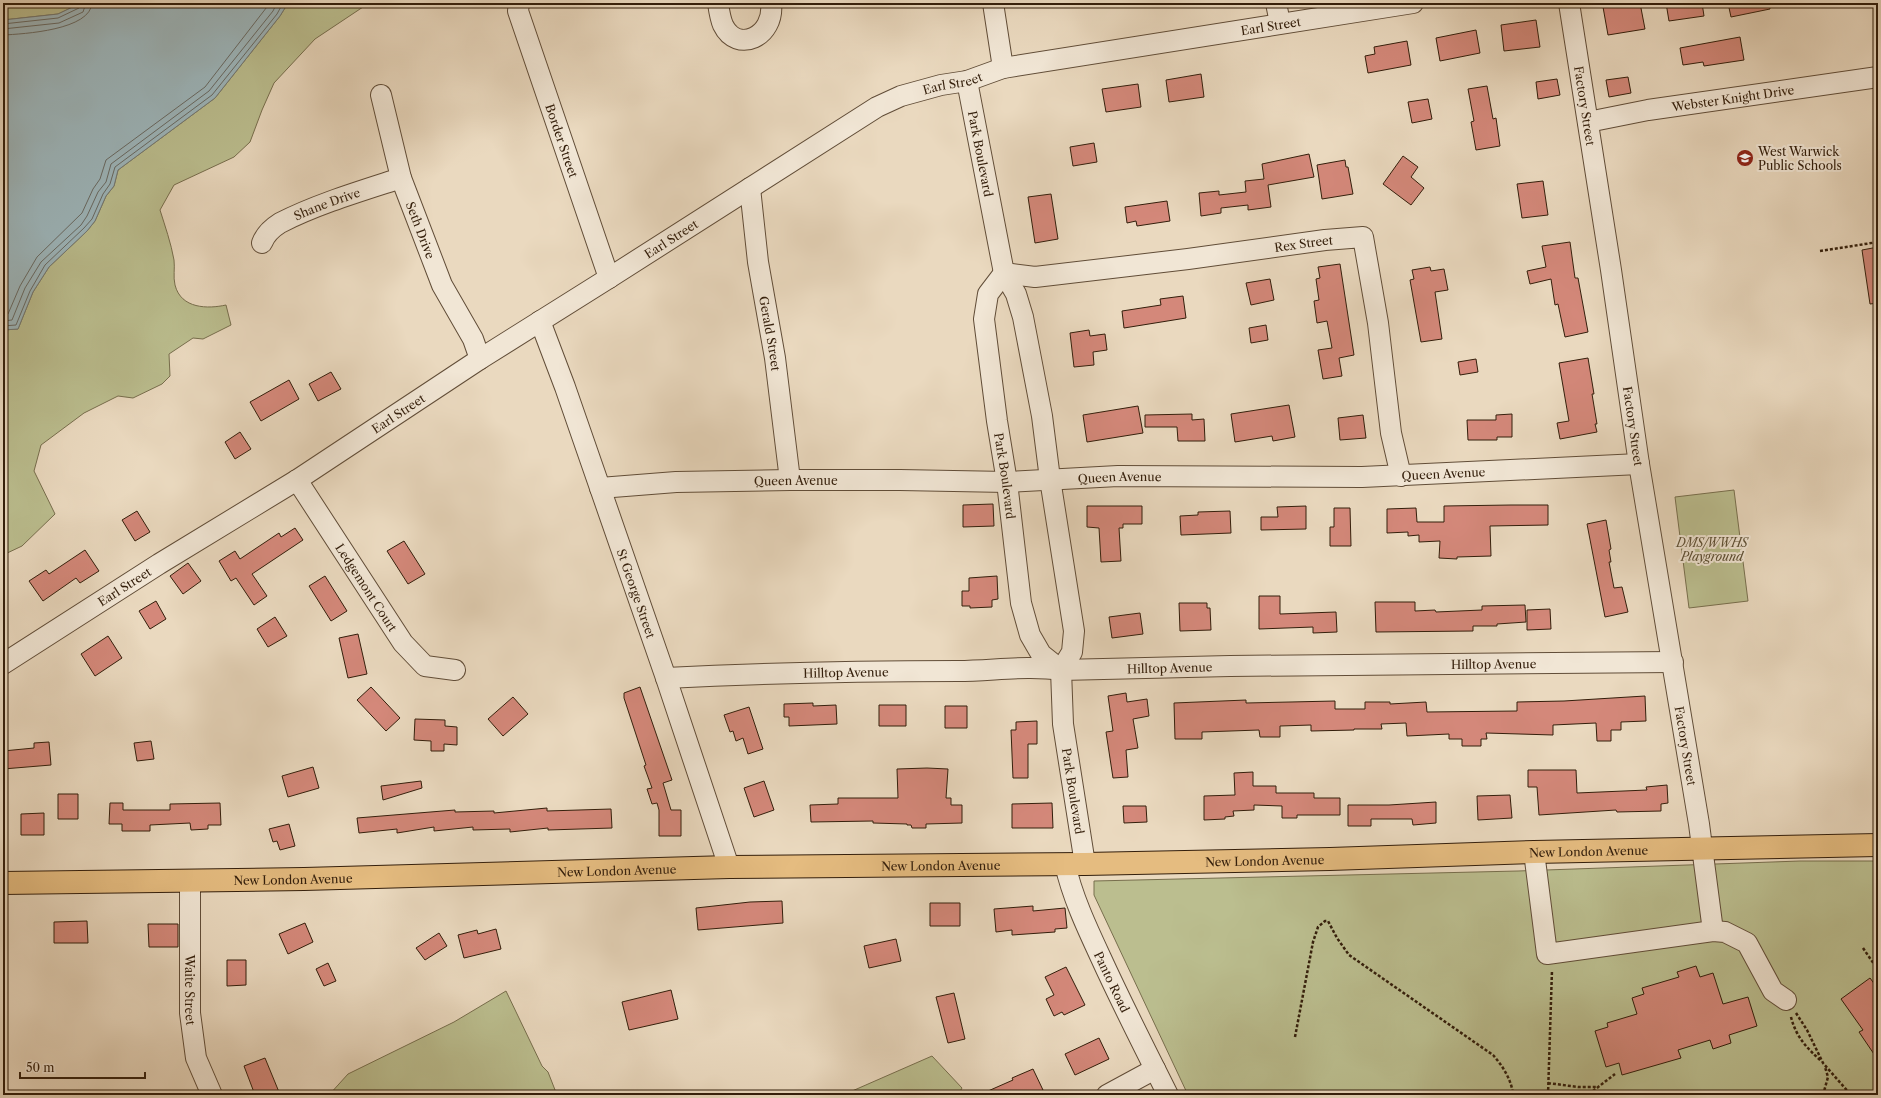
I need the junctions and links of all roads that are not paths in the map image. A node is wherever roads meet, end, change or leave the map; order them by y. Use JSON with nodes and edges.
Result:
{"nodes":[{"id":1,"x":519,"y":3,"type":"edge"},
{"id":2,"x":718,"y":3,"type":"edge"},
{"id":3,"x":771,"y":3,"type":"edge"},
{"id":4,"x":993,"y":3,"type":"edge"},
{"id":5,"x":1276,"y":3,"type":"edge"},
{"id":6,"x":1413,"y":3,"type":"edge"},
{"id":7,"x":1568,"y":3,"type":"edge"},
{"id":8,"x":1280,"y":23,"type":"junction"},
{"id":9,"x":1003,"y":68,"type":"junction"},
{"id":10,"x":1878,"y":77,"type":"edge"},
{"id":11,"x":967,"y":81,"type":"junction"},
{"id":12,"x":381,"y":95,"type":"dead end"},
{"id":13,"x":1588,"y":122,"type":"junction"},
{"id":14,"x":401,"y":178,"type":"junction"},
{"id":15,"x":750,"y":188,"type":"junction"},
{"id":16,"x":262,"y":243,"type":"dead end"},
{"id":17,"x":1004,"y":273,"type":"junction"},
{"id":18,"x":609,"y":278,"type":"junction"},
{"id":19,"x":540,"y":321,"type":"junction"},
{"id":20,"x":480,"y":358,"type":"junction"},
{"id":21,"x":1640,"y":464,"type":"junction"},
{"id":22,"x":1401,"y":476,"type":"junction"},
{"id":23,"x":1050,"y":479,"type":"junction"},
{"id":24,"x":297,"y":480,"type":"junction"},
{"id":25,"x":790,"y":480,"type":"junction"},
{"id":26,"x":1007,"y":482,"type":"junction"},
{"id":27,"x":600,"y":488,"type":"junction"},
{"id":28,"x":1673,"y":662,"type":"junction"},
{"id":29,"x":3,"y":664,"type":"edge"},
{"id":30,"x":455,"y":670,"type":"dead end"},
{"id":31,"x":1061,"y":670,"type":"junction"},
{"id":32,"x":666,"y":678,"type":"junction"},
{"id":33,"x":1878,"y":845,"type":"edge"},
{"id":34,"x":1702,"y":848,"type":"junction"},
{"id":35,"x":1534,"y":852,"type":"junction"},
{"id":36,"x":1075,"y":864,"type":"junction"},
{"id":37,"x":729,"y":867,"type":"junction"},
{"id":38,"x":190,"y":881,"type":"junction"},
{"id":39,"x":3,"y":883,"type":"edge"},
{"id":40,"x":1713,"y":931,"type":"junction"},
{"id":41,"x":1786,"y":1000,"type":"road end"},
{"id":42,"x":1155,"y":1069,"type":"junction"},
{"id":43,"x":212,"y":1095,"type":"edge"},
{"id":44,"x":1107,"y":1095,"type":"edge"},
{"id":45,"x":1168,"y":1095,"type":"edge"}],
"edges":[{"from":1,"to":18,"type":"street","name":"Border Street"},
{"from":2,"to":3,"type":"street"},
{"from":4,"to":9,"type":"street"},
{"from":5,"to":8,"type":"street"},
{"from":6,"to":8,"type":"street","name":"Earl Street"},
{"from":7,"to":13,"type":"street","name":"Factory Street"},
{"from":8,"to":9,"type":"street","name":"Earl Street"},
{"from":9,"to":11,"type":"street","name":"Earl Street"},
{"from":10,"to":13,"type":"street","name":"Webster Knight Drive"},
{"from":11,"to":15,"type":"street","name":"Earl Street"},
{"from":11,"to":17,"type":"street","name":"Park Boulevard"},
{"from":12,"to":14,"type":"street","name":"Seth Drive"},
{"from":13,"to":21,"type":"street","name":"Factory Street"},
{"from":14,"to":16,"type":"street","name":"Shane Drive"},
{"from":14,"to":20,"type":"street","name":"Seth Drive"},
{"from":15,"to":18,"type":"street","name":"Earl Street"},
{"from":15,"to":25,"type":"street","name":"Gerald Street"},
{"from":17,"to":22,"type":"street","name":"Rex Street"},
{"from":17,"to":23,"type":"street","name":"Park Boulevard"},
{"from":17,"to":26,"type":"street","name":"Park Boulevard"},
{"from":18,"to":19,"type":"street","name":"Earl Street"},
{"from":19,"to":20,"type":"street","name":"Earl Street"},
{"from":19,"to":27,"type":"street","name":"St George Street"},
{"from":20,"to":24,"type":"street","name":"Earl Street"},
{"from":21,"to":22,"type":"street","name":"Queen Avenue"},
{"from":21,"to":28,"type":"street","name":"Factory Street"},
{"from":22,"to":23,"type":"street","name":"Queen Avenue"},
{"from":23,"to":26,"type":"street","name":"Queen Avenue"},
{"from":23,"to":31,"type":"street","name":"Park Boulevard"},
{"from":24,"to":29,"type":"street","name":"Earl Street"},
{"from":24,"to":30,"type":"street","name":"Ledgemont Court"},
{"from":25,"to":26,"type":"street","name":"Queen Avenue"},
{"from":25,"to":27,"type":"street","name":"Queen Avenue"},
{"from":26,"to":31,"type":"street","name":"Park Boulevard"},
{"from":27,"to":32,"type":"street","name":"St George Street"},
{"from":28,"to":31,"type":"street","name":"Hilltop Avenue"},
{"from":28,"to":34,"type":"street","name":"Factory Street"},
{"from":31,"to":32,"type":"street","name":"Hilltop Avenue"},
{"from":31,"to":36,"type":"street","name":"Park Boulevard"},
{"from":32,"to":37,"type":"street","name":"St George Street"},
{"from":33,"to":34,"type":"main road","name":"New London Avenue"},
{"from":34,"to":35,"type":"main road","name":"New London Avenue"},
{"from":34,"to":40,"type":"street","name":"Factory Street"},
{"from":35,"to":36,"type":"main road","name":"New London Avenue"},
{"from":35,"to":40,"type":"street"},
{"from":36,"to":37,"type":"main road","name":"New London Avenue"},
{"from":36,"to":42,"type":"street","name":"Panto Road"},
{"from":37,"to":38,"type":"main road","name":"New London Avenue"},
{"from":38,"to":39,"type":"main road","name":"New London Avenue"},
{"from":38,"to":43,"type":"street","name":"Waite Street"},
{"from":40,"to":41,"type":"street"},
{"from":42,"to":44,"type":"street"},
{"from":42,"to":45,"type":"street","name":"Panto Road"}]}
